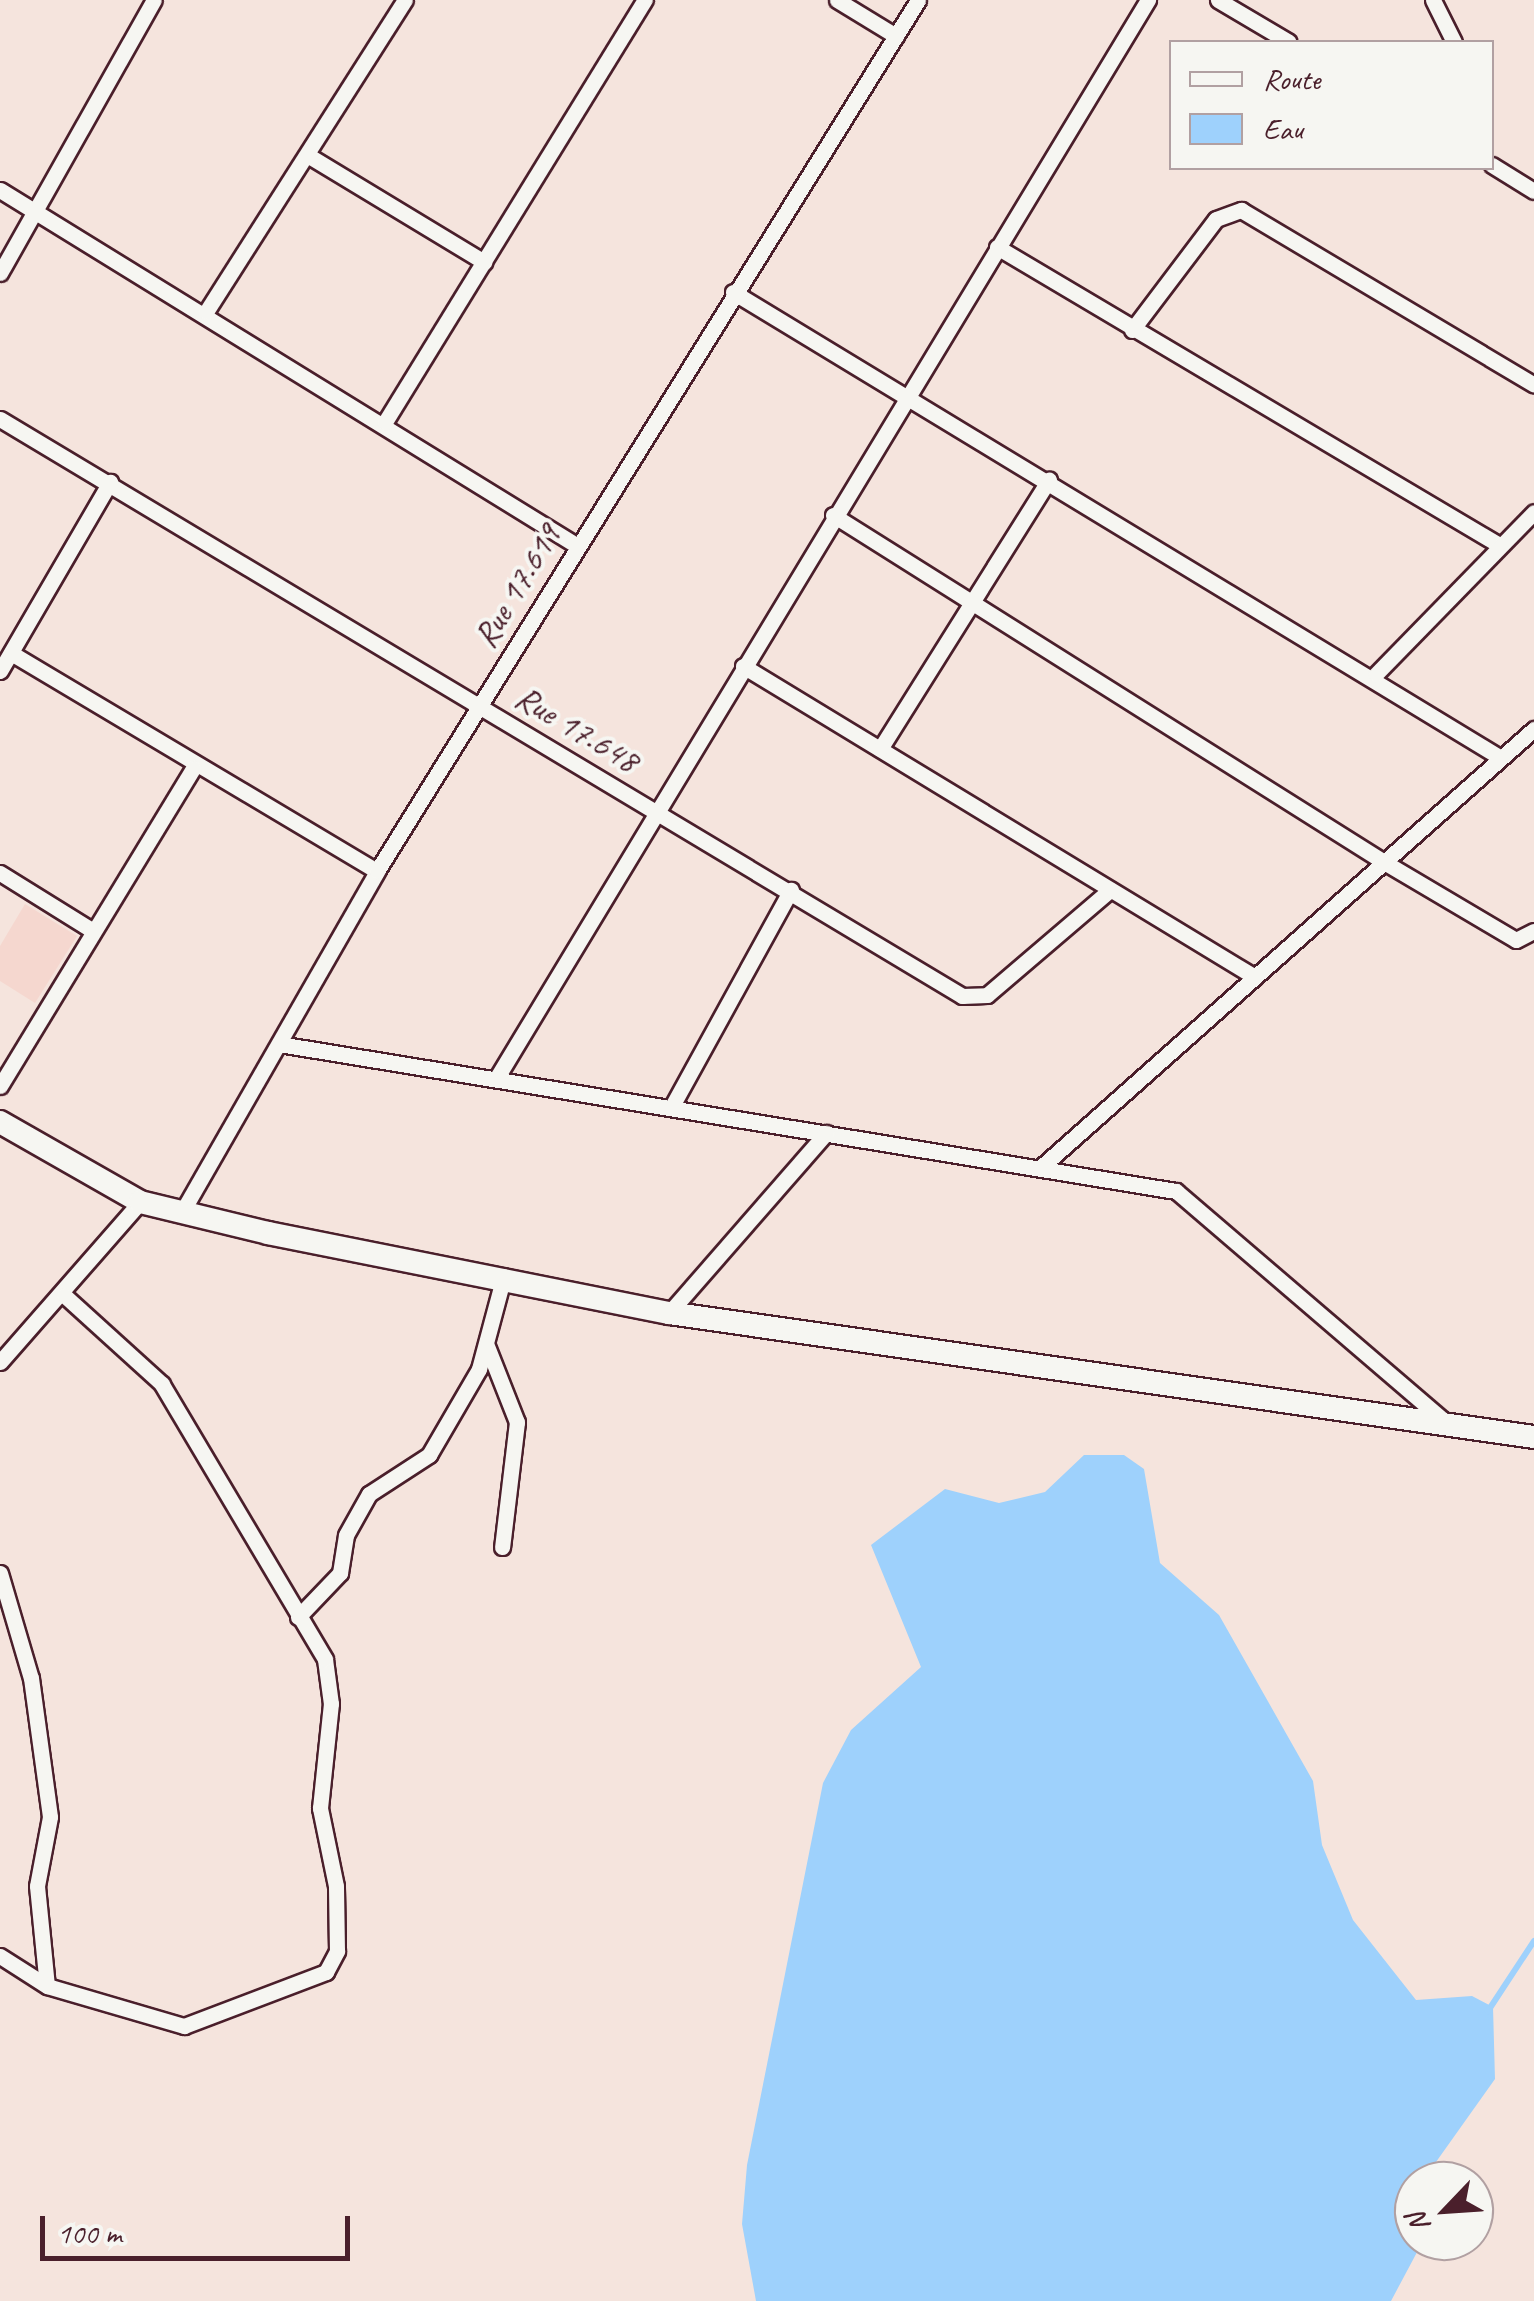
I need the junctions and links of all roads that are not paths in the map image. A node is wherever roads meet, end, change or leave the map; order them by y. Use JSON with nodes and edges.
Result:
{"nodes":[{"id":1,"x":154,"y":0,"type":"edge"},
{"id":2,"x":405,"y":0,"type":"edge"},
{"id":3,"x":645,"y":0,"type":"edge"},
{"id":4,"x":837,"y":0,"type":"edge"},
{"id":5,"x":918,"y":0,"type":"edge"},
{"id":6,"x":1148,"y":0,"type":"edge"},
{"id":7,"x":1218,"y":0,"type":"edge"},
{"id":8,"x":1434,"y":0,"type":"edge"},
{"id":9,"x":896,"y":36,"type":"junction"},
{"id":10,"x":1285,"y":40,"type":"edge"},
{"id":11,"x":1453,"y":40,"type":"edge"},
{"id":12,"x":309,"y":156,"type":"junction"},
{"id":13,"x":1494,"y":166,"type":"edge"},
{"id":14,"x":0,"y":190,"type":"edge"},
{"id":15,"x":1534,"y":191,"type":"edge"},
{"id":16,"x":34,"y":212,"type":"junction"},
{"id":17,"x":996,"y":247,"type":"junction"},
{"id":18,"x":484,"y":262,"type":"junction"},
{"id":19,"x":0,"y":272,"type":"edge"},
{"id":20,"x":734,"y":292,"type":"junction"},
{"id":21,"x":206,"y":312,"type":"junction"},
{"id":22,"x":1132,"y":330,"type":"junction"},
{"id":23,"x":1534,"y":385,"type":"edge"},
{"id":24,"x":909,"y":391,"type":"junction"},
{"id":25,"x":0,"y":419,"type":"edge"},
{"id":26,"x":386,"y":422,"type":"junction"},
{"id":27,"x":1049,"y":480,"type":"junction"},
{"id":28,"x":110,"y":482,"type":"junction"},
{"id":29,"x":1534,"y":512,"type":"edge"},
{"id":30,"x":832,"y":515,"type":"junction"},
{"id":31,"x":576,"y":545,"type":"junction"},
{"id":32,"x":1499,"y":545,"type":"junction"},
{"id":33,"x":970,"y":604,"type":"junction"},
{"id":34,"x":11,"y":654,"type":"junction"},
{"id":35,"x":743,"y":666,"type":"junction"},
{"id":36,"x":0,"y":671,"type":"edge"},
{"id":37,"x":1376,"y":674,"type":"junction"},
{"id":38,"x":480,"y":706,"type":"junction"},
{"id":39,"x":1534,"y":729,"type":"edge"},
{"id":40,"x":880,"y":749,"type":"junction"},
{"id":41,"x":1501,"y":758,"type":"junction"},
{"id":42,"x":193,"y":768,"type":"junction"},
{"id":43,"x":656,"y":811,"type":"junction"},
{"id":44,"x":1384,"y":862,"type":"junction"},
{"id":45,"x":376,"y":871,"type":"junction"},
{"id":46,"x":0,"y":873,"type":"edge"},
{"id":47,"x":791,"y":890,"type":"junction"},
{"id":48,"x":1110,"y":890,"type":"junction"},
{"id":49,"x":93,"y":931,"type":"junction"},
{"id":50,"x":1534,"y":932,"type":"edge"},
{"id":51,"x":1255,"y":977,"type":"junction"},
{"id":52,"x":279,"y":1044,"type":"junction"},
{"id":53,"x":496,"y":1079,"type":"junction"},
{"id":54,"x":0,"y":1086,"type":"edge"},
{"id":55,"x":671,"y":1108,"type":"junction"},
{"id":56,"x":0,"y":1122,"type":"edge"},
{"id":57,"x":826,"y":1133,"type":"junction"},
{"id":58,"x":1040,"y":1168,"type":"junction"},
{"id":59,"x":140,"y":1202,"type":"junction"},
{"id":60,"x":182,"y":1212,"type":"junction"},
{"id":61,"x":504,"y":1276,"type":"junction"},
{"id":62,"x":64,"y":1294,"type":"junction"},
{"id":63,"x":669,"y":1313,"type":"junction"},
{"id":64,"x":487,"y":1346,"type":"junction"},
{"id":65,"x":0,"y":1362,"type":"edge"},
{"id":66,"x":1448,"y":1424,"type":"junction"},
{"id":67,"x":1534,"y":1437,"type":"edge"},
{"id":68,"x":502,"y":1547,"type":"dead end"},
{"id":69,"x":0,"y":1573,"type":"edge"},
{"id":70,"x":298,"y":1617,"type":"junction"},
{"id":71,"x":0,"y":1956,"type":"edge"},
{"id":72,"x":47,"y":1986,"type":"junction"}],
"edges":[{"from":1,"to":16,"type":"street"},
{"from":2,"to":12,"type":"street"},
{"from":3,"to":18,"type":"street"},
{"from":4,"to":9,"type":"street"},
{"from":5,"to":9,"type":"street","name":"Rue 17.619"},
{"from":6,"to":17,"type":"street"},
{"from":7,"to":10,"type":"street"},
{"from":8,"to":11,"type":"street"},
{"from":9,"to":20,"type":"street","name":"Rue 17.619"},
{"from":12,"to":18,"type":"street"},
{"from":12,"to":21,"type":"street"},
{"from":13,"to":15,"type":"street"},
{"from":14,"to":16,"type":"street"},
{"from":16,"to":19,"type":"street"},
{"from":16,"to":21,"type":"street"},
{"from":17,"to":22,"type":"street"},
{"from":17,"to":24,"type":"street"},
{"from":18,"to":26,"type":"street"},
{"from":20,"to":24,"type":"street"},
{"from":20,"to":31,"type":"street","name":"Rue 17.619"},
{"from":21,"to":26,"type":"street"},
{"from":22,"to":23,"type":"street"},
{"from":22,"to":32,"type":"street"},
{"from":24,"to":27,"type":"street"},
{"from":24,"to":30,"type":"street"},
{"from":25,"to":28,"type":"street","name":"Rue 17.648"},
{"from":26,"to":31,"type":"street"},
{"from":27,"to":33,"type":"street"},
{"from":27,"to":37,"type":"street"},
{"from":28,"to":34,"type":"street"},
{"from":28,"to":38,"type":"street","name":"Rue 17.648"},
{"from":29,"to":32,"type":"street"},
{"from":30,"to":33,"type":"street"},
{"from":30,"to":35,"type":"street"},
{"from":31,"to":38,"type":"street","name":"Rue 17.619"},
{"from":32,"to":37,"type":"street"},
{"from":33,"to":40,"type":"street"},
{"from":33,"to":44,"type":"street"},
{"from":34,"to":36,"type":"street"},
{"from":34,"to":42,"type":"street"},
{"from":35,"to":40,"type":"street"},
{"from":35,"to":43,"type":"street"},
{"from":37,"to":41,"type":"street"},
{"from":38,"to":43,"type":"street","name":"Rue 17.648"},
{"from":38,"to":45,"type":"street","name":"Rue 17.619"},
{"from":39,"to":41,"type":"street"},
{"from":40,"to":48,"type":"street"},
{"from":41,"to":44,"type":"street"},
{"from":42,"to":45,"type":"street"},
{"from":42,"to":49,"type":"street"},
{"from":43,"to":47,"type":"street","name":"Rue 17.648"},
{"from":43,"to":53,"type":"street"},
{"from":44,"to":50,"type":"street"},
{"from":44,"to":51,"type":"street"},
{"from":45,"to":52,"type":"street","name":"Rue 17.619"},
{"from":46,"to":49,"type":"street"},
{"from":47,"to":48,"type":"street","name":"Rue 17.648"},
{"from":47,"to":55,"type":"street"},
{"from":48,"to":51,"type":"street"},
{"from":49,"to":54,"type":"street"},
{"from":51,"to":58,"type":"street"},
{"from":52,"to":53,"type":"street"},
{"from":52,"to":60,"type":"street","name":"Rue 17.619"},
{"from":53,"to":55,"type":"street"},
{"from":55,"to":57,"type":"street"},
{"from":56,"to":59,"type":"street"},
{"from":57,"to":58,"type":"street"},
{"from":57,"to":63,"type":"street"},
{"from":58,"to":66,"type":"street"},
{"from":59,"to":60,"type":"street"},
{"from":59,"to":62,"type":"street"},
{"from":60,"to":61,"type":"street"},
{"from":61,"to":63,"type":"street"},
{"from":61,"to":64,"type":"street"},
{"from":62,"to":65,"type":"street"},
{"from":62,"to":70,"type":"street"},
{"from":63,"to":66,"type":"street"},
{"from":64,"to":68,"type":"street"},
{"from":64,"to":70,"type":"street"},
{"from":66,"to":67,"type":"street"},
{"from":69,"to":72,"type":"street"},
{"from":70,"to":72,"type":"street"},
{"from":71,"to":72,"type":"street"}]}
